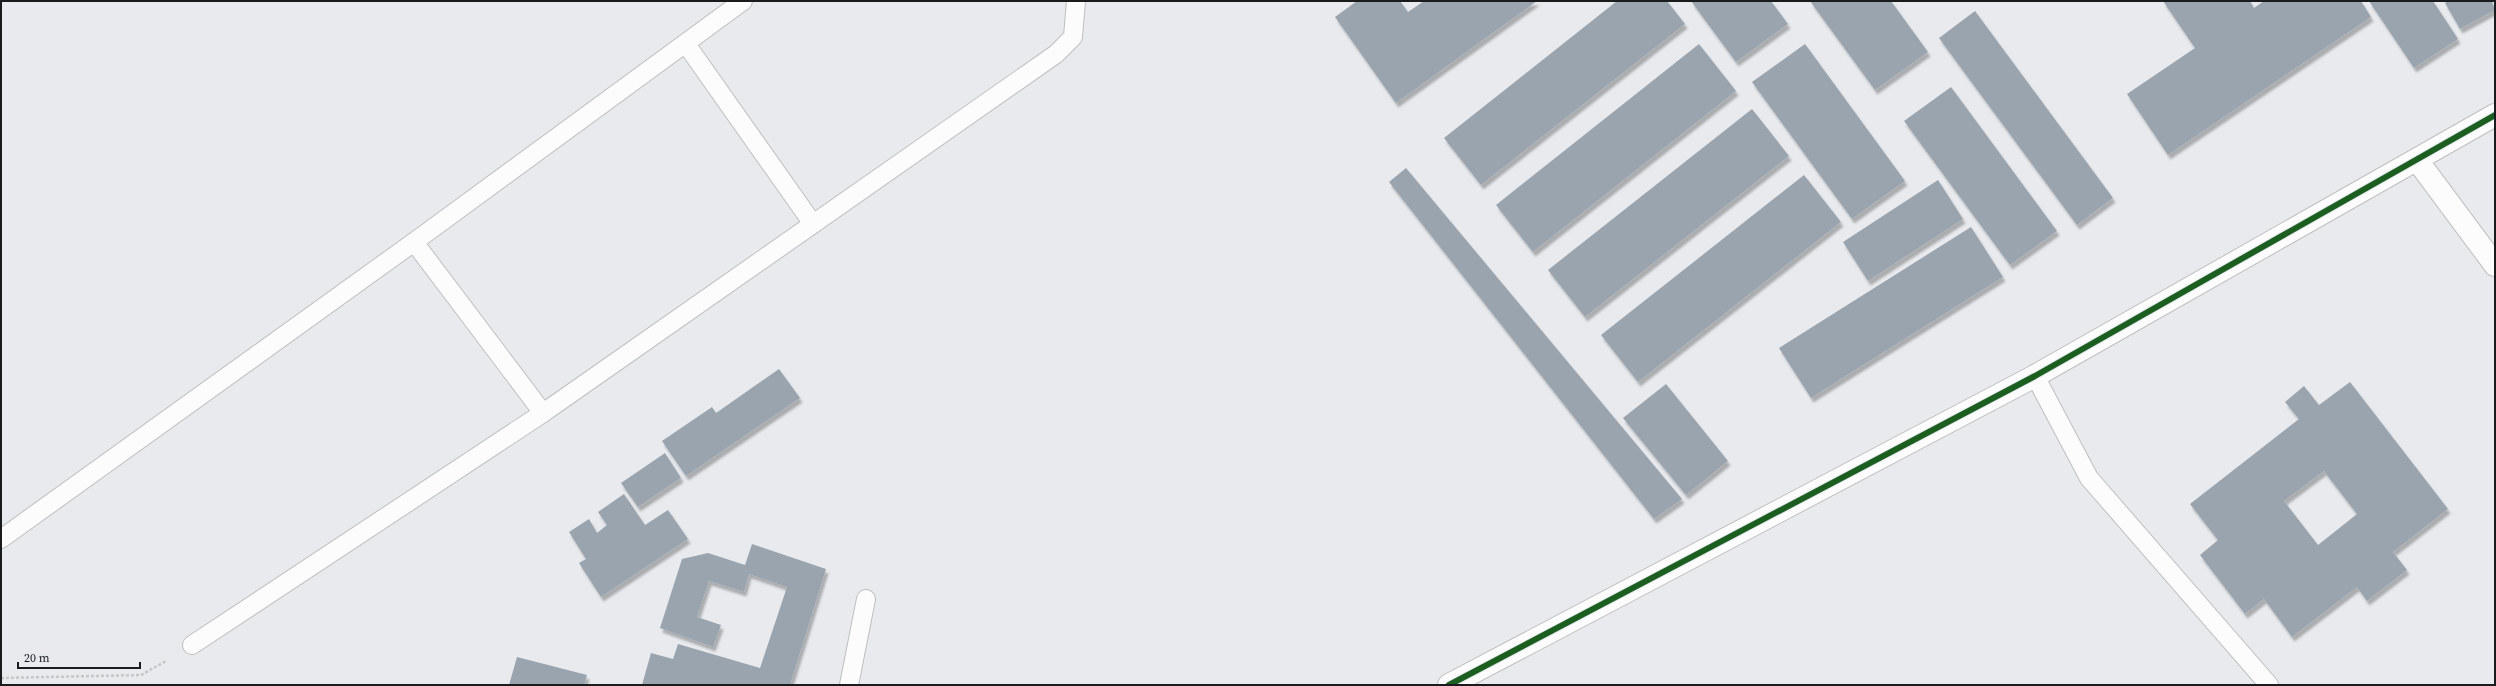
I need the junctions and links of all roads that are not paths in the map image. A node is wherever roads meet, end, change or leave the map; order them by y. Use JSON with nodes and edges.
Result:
{"nodes":[{"id":1,"x":743,"y":1,"type":"edge"},
{"id":2,"x":1076,"y":1,"type":"edge"},
{"id":3,"x":686,"y":44,"type":"junction"},
{"id":4,"x":2495,"y":114,"type":"edge"},
{"id":5,"x":2417,"y":160,"type":"junction"},
{"id":6,"x":813,"y":224,"type":"junction"},
{"id":7,"x":414,"y":242,"type":"junction"},
{"id":8,"x":2495,"y":265,"type":"edge"},
{"id":9,"x":2035,"y":376,"type":"junction"},
{"id":10,"x":543,"y":413,"type":"junction"},
{"id":11,"x":1,"y":539,"type":"edge"},
{"id":12,"x":866,"y":599,"type":"dead end"},
{"id":13,"x":192,"y":645,"type":"road end"},
{"id":14,"x":849,"y":685,"type":"edge"},
{"id":15,"x":1449,"y":685,"type":"edge"},
{"id":16,"x":2269,"y":685,"type":"edge"}],
"edges":[{"from":1,"to":3,"type":"lane"},
{"from":2,"to":6,"type":"lane"},
{"from":3,"to":6,"type":"lane"},
{"from":3,"to":7,"type":"lane"},
{"from":4,"to":5,"type":"street"},
{"from":5,"to":8,"type":"street"},
{"from":5,"to":9,"type":"street"},
{"from":6,"to":10,"type":"lane"},
{"from":7,"to":10,"type":"lane"},
{"from":7,"to":11,"type":"lane"},
{"from":9,"to":15,"type":"street"},
{"from":9,"to":16,"type":"lane"},
{"from":10,"to":13,"type":"lane"},
{"from":12,"to":14,"type":"lane"}]}
